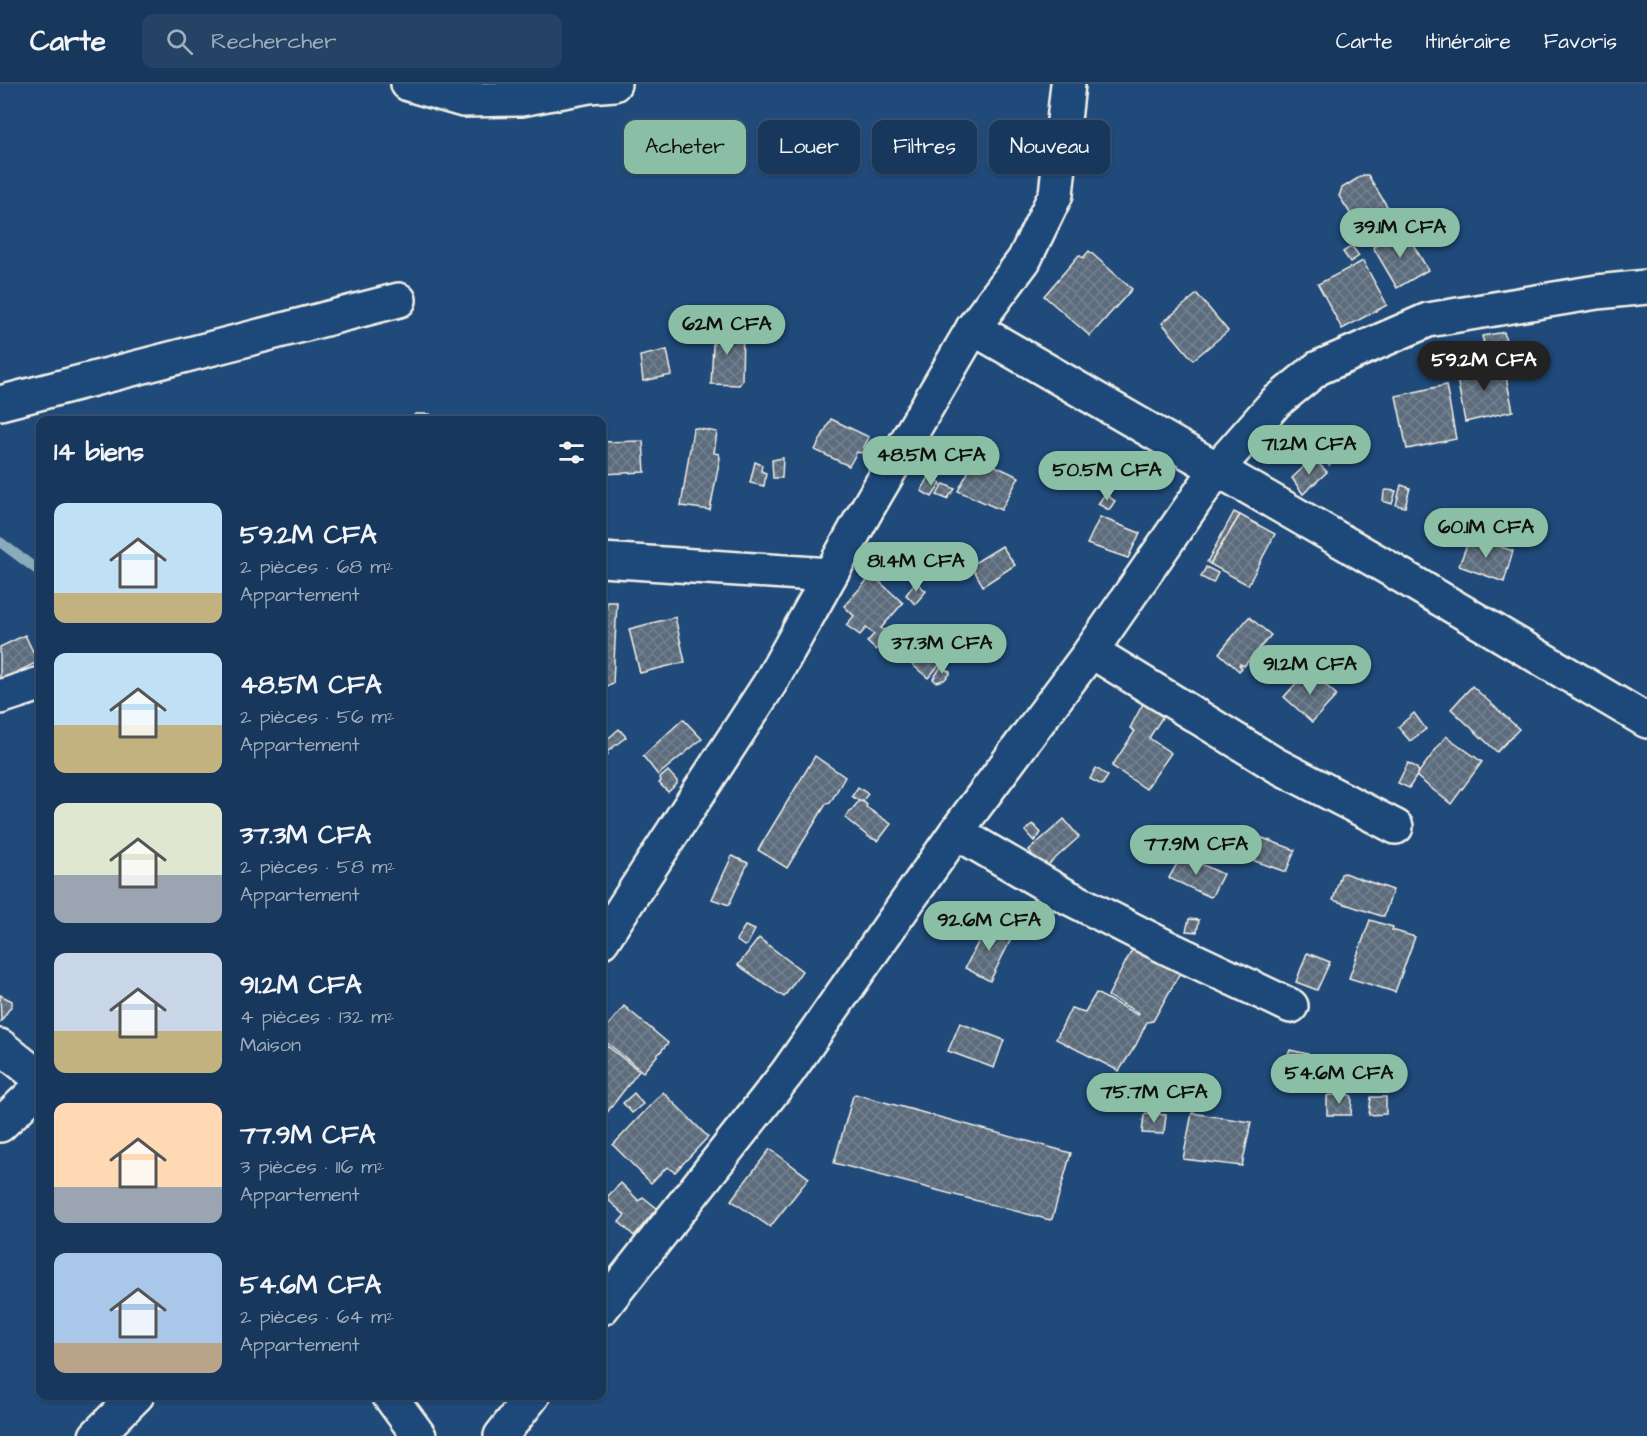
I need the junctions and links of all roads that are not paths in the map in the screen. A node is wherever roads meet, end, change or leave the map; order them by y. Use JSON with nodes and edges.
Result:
{"nodes":[{"id":1,"x":408,"y":84,"type":"edge"},
{"id":2,"x":614,"y":84,"type":"edge"},
{"id":3,"x":1068,"y":84,"type":"edge"},
{"id":4,"x":1647,"y":287,"type":"edge"},
{"id":5,"x":399,"y":300,"type":"dead end"},
{"id":6,"x":973,"y":328,"type":"junction"},
{"id":7,"x":0,"y":403,"type":"edge"},
{"id":8,"x":1217,"y":469,"type":"junction"},
{"id":9,"x":606,"y":560,"type":"edge"},
{"id":10,"x":830,"y":575,"type":"junction"},
{"id":11,"x":1091,"y":651,"type":"junction"},
{"id":12,"x":36,"y":685,"type":"edge"},
{"id":13,"x":0,"y":697,"type":"edge"},
{"id":14,"x":1647,"y":721,"type":"edge"},
{"id":15,"x":1396,"y":827,"type":"dead end"},
{"id":16,"x":956,"y":832,"type":"junction"},
{"id":17,"x":606,"y":935,"type":"edge"},
{"id":18,"x":1291,"y":1006,"type":"dead end"},
{"id":19,"x":0,"y":1046,"type":"edge"},
{"id":20,"x":36,"y":1075,"type":"edge"},
{"id":21,"x":36,"y":1091,"type":"edge"},
{"id":22,"x":0,"y":1125,"type":"edge"},
{"id":23,"x":606,"y":1303,"type":"edge"},
{"id":24,"x":132,"y":1400,"type":"edge"},
{"id":25,"x":393,"y":1400,"type":"edge"},
{"id":26,"x":530,"y":1400,"type":"edge"},
{"id":27,"x":96,"y":1436,"type":"edge"},
{"id":28,"x":418,"y":1436,"type":"edge"},
{"id":29,"x":501,"y":1436,"type":"edge"}],
"edges":[{"from":1,"to":2,"type":"street"},
{"from":3,"to":6,"type":"street"},
{"from":4,"to":8,"type":"street"},
{"from":5,"to":7,"type":"street"},
{"from":6,"to":8,"type":"street"},
{"from":6,"to":10,"type":"street"},
{"from":8,"to":11,"type":"street"},
{"from":8,"to":14,"type":"street"},
{"from":9,"to":10,"type":"street"},
{"from":10,"to":17,"type":"street"},
{"from":11,"to":15,"type":"street"},
{"from":11,"to":16,"type":"street"},
{"from":12,"to":13,"type":"street"},
{"from":16,"to":18,"type":"street"},
{"from":16,"to":23,"type":"street"},
{"from":19,"to":20,"type":"street"},
{"from":21,"to":22,"type":"street"},
{"from":24,"to":27,"type":"street"},
{"from":25,"to":28,"type":"street"},
{"from":26,"to":29,"type":"street"}]}
